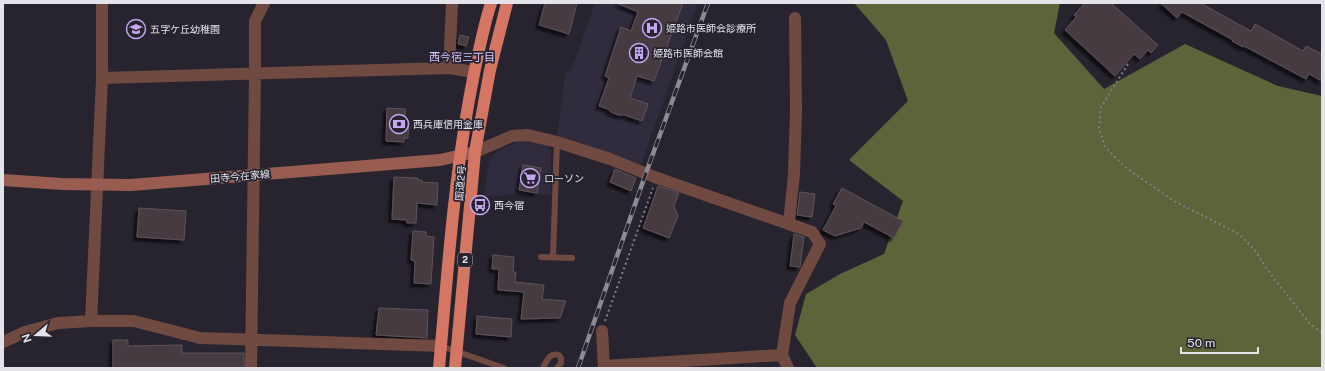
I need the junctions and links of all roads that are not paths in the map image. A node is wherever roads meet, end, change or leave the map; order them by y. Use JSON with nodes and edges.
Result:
{"nodes":[{"id":1,"x":102,"y":3,"type":"edge"},
{"id":2,"x":264,"y":3,"type":"edge"},
{"id":3,"x":452,"y":3,"type":"edge"},
{"id":4,"x":491,"y":3,"type":"edge"},
{"id":5,"x":507,"y":3,"type":"edge"},
{"id":6,"x":795,"y":18,"type":"dead end"},
{"id":7,"x":449,"y":68,"type":"junction"},
{"id":8,"x":474,"y":72,"type":"junction"},
{"id":9,"x":255,"y":74,"type":"junction"},
{"id":10,"x":102,"y":78,"type":"junction"},
{"id":11,"x":557,"y":142,"type":"junction"},
{"id":12,"x":475,"y":152,"type":"junction"},
{"id":13,"x":460,"y":156,"type":"junction"},
{"id":14,"x":253,"y":175,"type":"junction"},
{"id":15,"x":3,"y":180,"type":"edge"},
{"id":16,"x":97,"y":185,"type":"junction"},
{"id":17,"x":789,"y":223,"type":"junction"},
{"id":18,"x":541,"y":257,"type":"dead end"},
{"id":19,"x":553,"y":257,"type":"junction"},
{"id":20,"x":572,"y":258,"type":"dead end"},
{"id":21,"x":91,"y":321,"type":"junction"},
{"id":22,"x":602,"y":331,"type":"road end"},
{"id":23,"x":252,"y":339,"type":"junction"},
{"id":24,"x":3,"y":342,"type":"edge"},
{"id":25,"x":441,"y":346,"type":"junction"},
{"id":26,"x":456,"y":351,"type":"junction"},
{"id":27,"x":782,"y":355,"type":"junction"},
{"id":28,"x":743,"y":363,"type":"edge"},
{"id":29,"x":604,"y":367,"type":"edge"},
{"id":30,"x":251,"y":368,"type":"edge"},
{"id":31,"x":439,"y":368,"type":"edge"},
{"id":32,"x":455,"y":368,"type":"edge"},
{"id":33,"x":504,"y":368,"type":"edge"},
{"id":34,"x":543,"y":368,"type":"edge"},
{"id":35,"x":557,"y":368,"type":"edge"},
{"id":36,"x":788,"y":368,"type":"edge"}],
"edges":[{"from":1,"to":10,"type":"street"},
{"from":2,"to":9,"type":"street"},
{"from":3,"to":7,"type":"street"},
{"from":4,"to":8,"type":"highway","name":"国道2号","number":"2"},
{"from":5,"to":12,"type":"highway","name":"国道2号","number":"2"},
{"from":6,"to":17,"type":"street"},
{"from":7,"to":8,"type":"street"},
{"from":7,"to":9,"type":"street"},
{"from":8,"to":13,"type":"highway","name":"国道2号","number":"2"},
{"from":9,"to":10,"type":"street"},
{"from":9,"to":14,"type":"street"},
{"from":10,"to":16,"type":"street"},
{"from":11,"to":12,"type":"street"},
{"from":11,"to":17,"type":"street"},
{"from":11,"to":19,"type":"lane"},
{"from":12,"to":13,"type":"main road","name":"田寺今在家線"},
{"from":12,"to":26,"type":"highway","name":"国道2号","number":"2"},
{"from":13,"to":14,"type":"main road","name":"田寺今在家線"},
{"from":13,"to":25,"type":"highway","name":"国道2号","number":"2"},
{"from":14,"to":16,"type":"main road","name":"田寺今在家線"},
{"from":14,"to":23,"type":"street"},
{"from":15,"to":16,"type":"main road","name":"田寺今在家線"},
{"from":16,"to":21,"type":"street"},
{"from":17,"to":27,"type":"street"},
{"from":18,"to":19,"type":"lane"},
{"from":19,"to":20,"type":"lane"},
{"from":21,"to":23,"type":"street"},
{"from":21,"to":24,"type":"street"},
{"from":22,"to":29,"type":"street"},
{"from":23,"to":25,"type":"street"},
{"from":23,"to":30,"type":"street"},
{"from":25,"to":26,"type":"lane"},
{"from":25,"to":31,"type":"highway","name":"国道2号","number":"2"},
{"from":26,"to":32,"type":"highway","name":"国道2号","number":"2"},
{"from":26,"to":33,"type":"lane"},
{"from":27,"to":28,"type":"street"},
{"from":27,"to":36,"type":"street"},
{"from":28,"to":29,"type":"street"},
{"from":34,"to":35,"type":"lane"}]}
